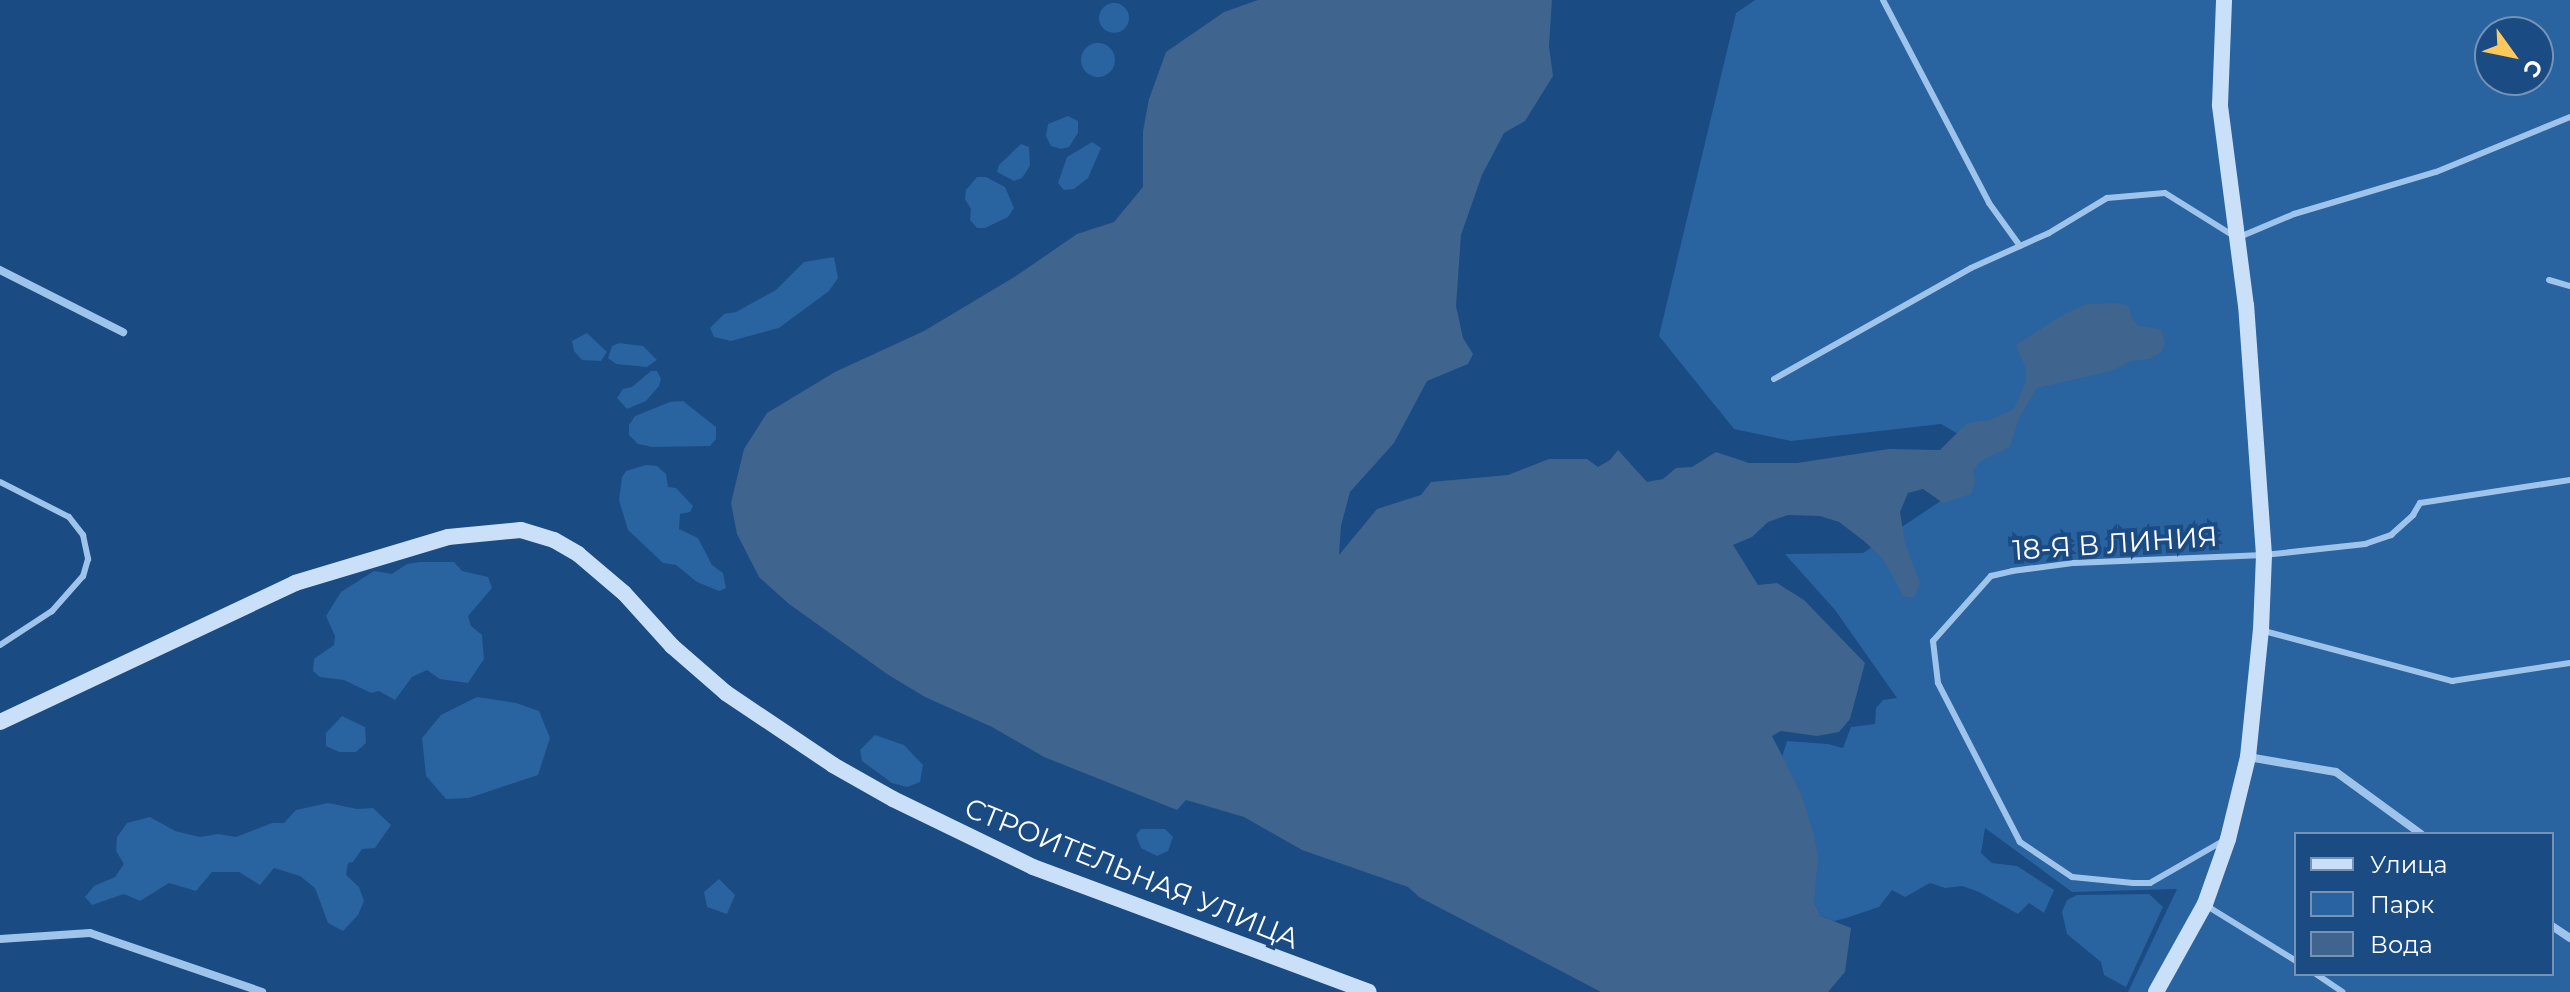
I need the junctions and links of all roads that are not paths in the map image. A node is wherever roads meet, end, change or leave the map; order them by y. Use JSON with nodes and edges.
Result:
{"nodes":[{"id":1,"x":1883,"y":0,"type":"edge"},
{"id":2,"x":2224,"y":0,"type":"edge"},
{"id":3,"x":2570,"y":117,"type":"edge"},
{"id":4,"x":2237,"y":238,"type":"junction"},
{"id":5,"x":2020,"y":246,"type":"junction"},
{"id":6,"x":0,"y":270,"type":"edge"},
{"id":7,"x":2549,"y":280,"type":"dead end"},
{"id":8,"x":2570,"y":286,"type":"edge"},
{"id":9,"x":123,"y":332,"type":"dead end"},
{"id":10,"x":1774,"y":379,"type":"dead end"},
{"id":11,"x":2570,"y":480,"type":"edge"},
{"id":12,"x":0,"y":482,"type":"edge"},
{"id":13,"x":2264,"y":555,"type":"junction"},
{"id":14,"x":2261,"y":630,"type":"junction"},
{"id":15,"x":0,"y":645,"type":"edge"},
{"id":16,"x":2570,"y":663,"type":"edge"},
{"id":17,"x":0,"y":722,"type":"edge"},
{"id":18,"x":2248,"y":757,"type":"junction"},
{"id":19,"x":2418,"y":832,"type":"edge"},
{"id":20,"x":2228,"y":839,"type":"junction"},
{"id":21,"x":2205,"y":904,"type":"junction"},
{"id":22,"x":0,"y":939,"type":"edge"},
{"id":23,"x":2294,"y":960,"type":"edge"},
{"id":24,"x":2319,"y":976,"type":"edge"},
{"id":25,"x":262,"y":992,"type":"edge"},
{"id":26,"x":1369,"y":992,"type":"edge"},
{"id":27,"x":2156,"y":992,"type":"edge"},
{"id":28,"x":2343,"y":992,"type":"edge"}],
"edges":[{"from":1,"to":5,"type":"lane"},
{"from":2,"to":4,"type":"street"},
{"from":3,"to":4,"type":"lane"},
{"from":4,"to":5,"type":"lane"},
{"from":4,"to":13,"type":"street"},
{"from":5,"to":10,"type":"lane"},
{"from":6,"to":9,"type":"street"},
{"from":7,"to":8,"type":"lane"},
{"from":11,"to":13,"type":"lane","name":"18-Я В ЛИНИЯ"},
{"from":12,"to":15,"type":"lane"},
{"from":13,"to":14,"type":"street"},
{"from":13,"to":20,"type":"lane","name":"18-Я В ЛИНИЯ"},
{"from":14,"to":16,"type":"lane"},
{"from":14,"to":18,"type":"street"},
{"from":17,"to":26,"type":"street","name":"СТРОИТЕЛЬНАЯ УЛИЦА"},
{"from":18,"to":19,"type":"street"},
{"from":18,"to":20,"type":"street"},
{"from":20,"to":21,"type":"street"},
{"from":21,"to":23,"type":"lane"},
{"from":21,"to":27,"type":"street"},
{"from":22,"to":25,"type":"street"},
{"from":24,"to":28,"type":"lane"}]}
